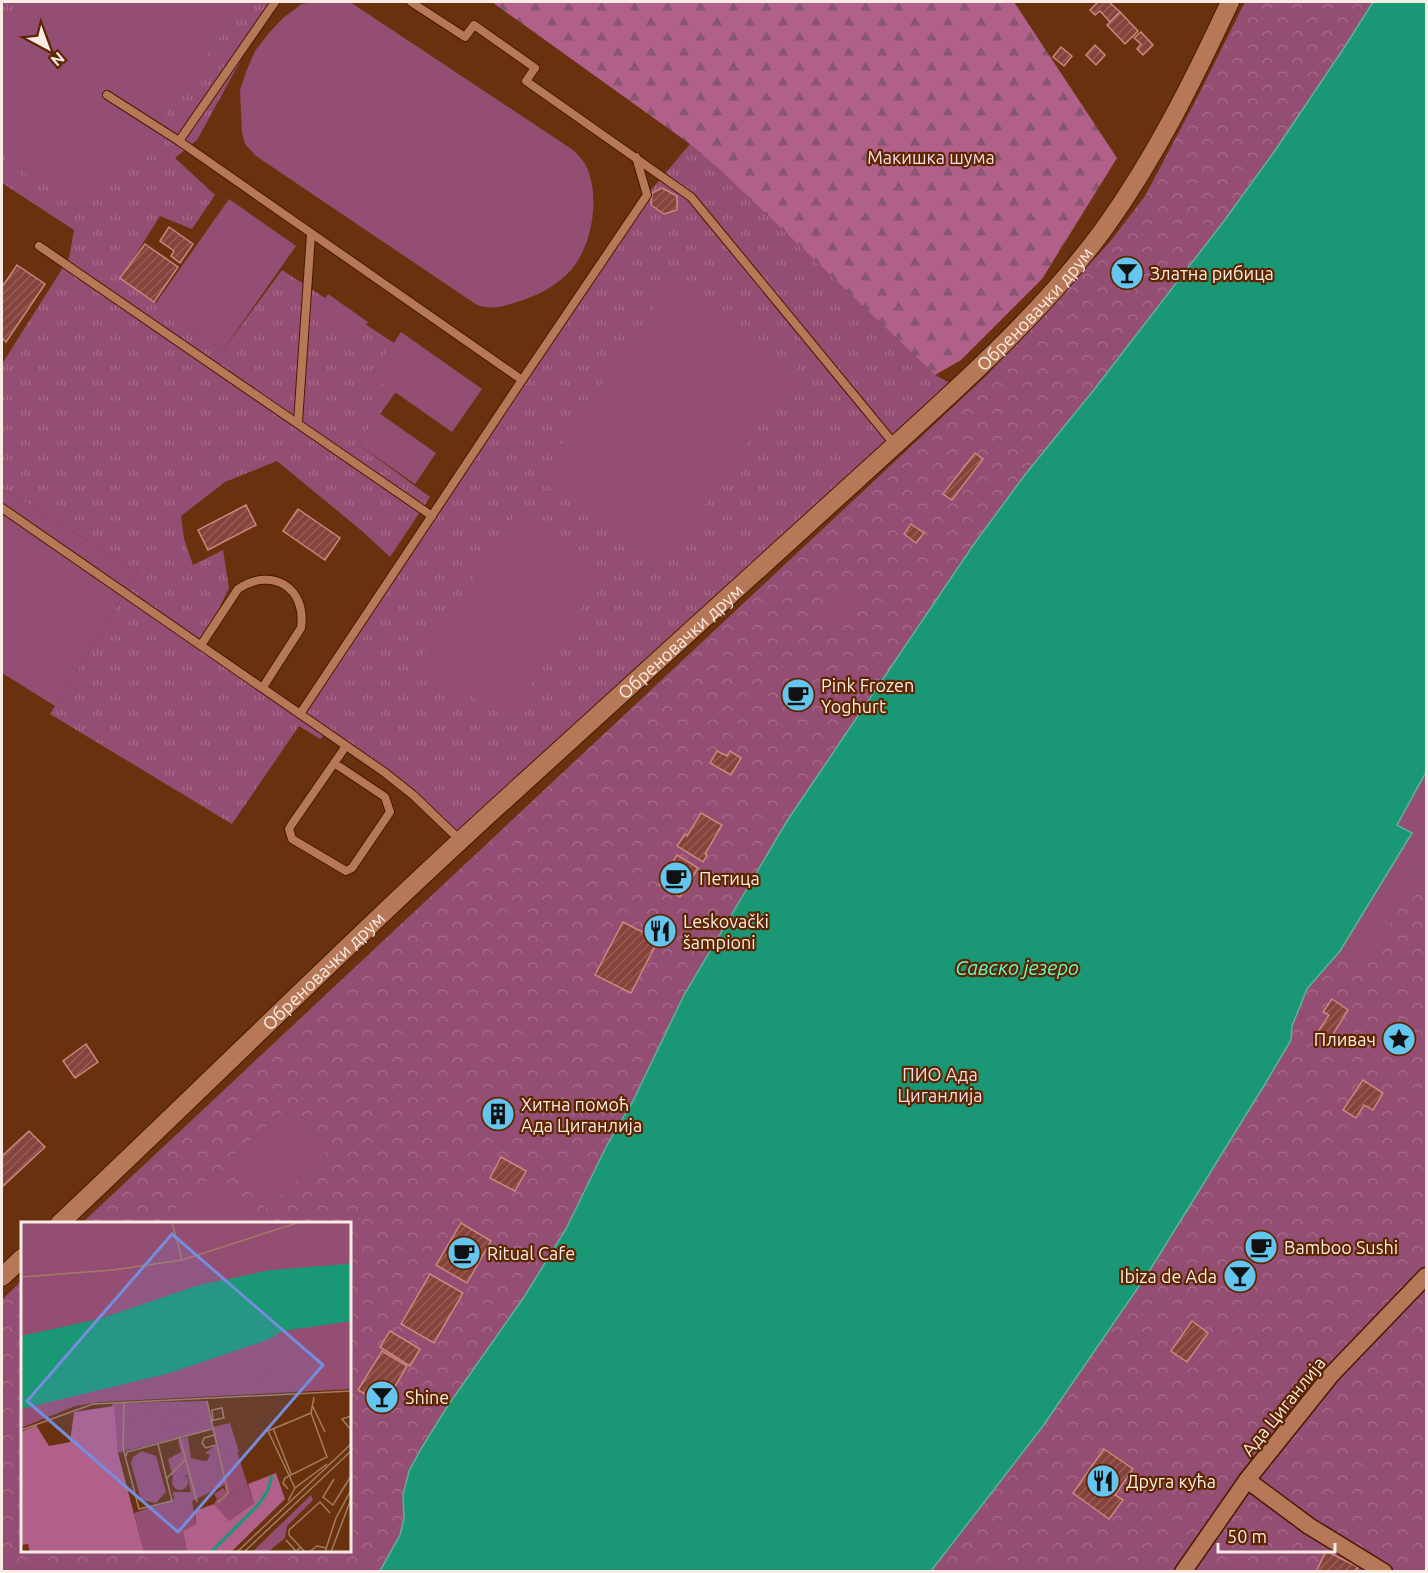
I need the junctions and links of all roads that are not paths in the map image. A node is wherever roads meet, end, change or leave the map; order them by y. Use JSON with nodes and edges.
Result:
{"nodes":[{"id":1,"x":275,"y":2,"type":"edge"},
{"id":2,"x":411,"y":2,"type":"edge"},
{"id":3,"x":1230,"y":2,"type":"edge"},
{"id":4,"x":108,"y":95,"type":"dead end"},
{"id":5,"x":179,"y":141,"type":"junction"},
{"id":6,"x":636,"y":157,"type":"junction"},
{"id":7,"x":311,"y":234,"type":"junction"},
{"id":8,"x":39,"y":246,"type":"dead end"},
{"id":9,"x":522,"y":380,"type":"junction"},
{"id":10,"x":298,"y":422,"type":"junction"},
{"id":11,"x":895,"y":445,"type":"junction"},
{"id":12,"x":2,"y":508,"type":"edge"},
{"id":13,"x":432,"y":516,"type":"junction"},
{"id":14,"x":201,"y":645,"type":"junction"},
{"id":15,"x":263,"y":687,"type":"junction"},
{"id":16,"x":300,"y":714,"type":"junction"},
{"id":17,"x":346,"y":746,"type":"junction"},
{"id":18,"x":334,"y":763,"type":"junction"},
{"id":19,"x":460,"y":840,"type":"junction"},
{"id":20,"x":61,"y":1222,"type":"edge"},
{"id":21,"x":21,"y":1259,"type":"edge"},
{"id":22,"x":1426,"y":1276,"type":"edge"},
{"id":23,"x":2,"y":1277,"type":"edge"},
{"id":24,"x":1247,"y":1480,"type":"junction"},
{"id":25,"x":1183,"y":1572,"type":"edge"},
{"id":26,"x":1384,"y":1572,"type":"edge"}],
"edges":[{"from":1,"to":5,"type":"lane"},
{"from":2,"to":6,"type":"lane"},
{"from":3,"to":11,"type":"street","name":"Обреновачки друм"},
{"from":4,"to":5,"type":"lane"},
{"from":5,"to":7,"type":"lane"},
{"from":6,"to":9,"type":"lane"},
{"from":6,"to":11,"type":"lane"},
{"from":7,"to":9,"type":"lane"},
{"from":7,"to":10,"type":"lane"},
{"from":8,"to":10,"type":"lane"},
{"from":9,"to":13,"type":"lane"},
{"from":10,"to":13,"type":"lane"},
{"from":11,"to":19,"type":"street","name":"Обреновачки друм"},
{"from":12,"to":14,"type":"lane"},
{"from":13,"to":16,"type":"lane"},
{"from":14,"to":15,"type":"lane"},
{"from":14,"to":15,"type":"lane"},
{"from":15,"to":16,"type":"lane"},
{"from":16,"to":17,"type":"lane"},
{"from":17,"to":18,"type":"lane"},
{"from":17,"to":19,"type":"lane"},
{"from":18,"to":18,"type":"lane"},
{"from":19,"to":20,"type":"street","name":"Обреновачки друм"},
{"from":21,"to":23,"type":"street"},
{"from":22,"to":24,"type":"street","name":"Ада Циганлија"},
{"from":24,"to":25,"type":"street","name":"Ада Циганлија"},
{"from":24,"to":26,"type":"street"}]}
